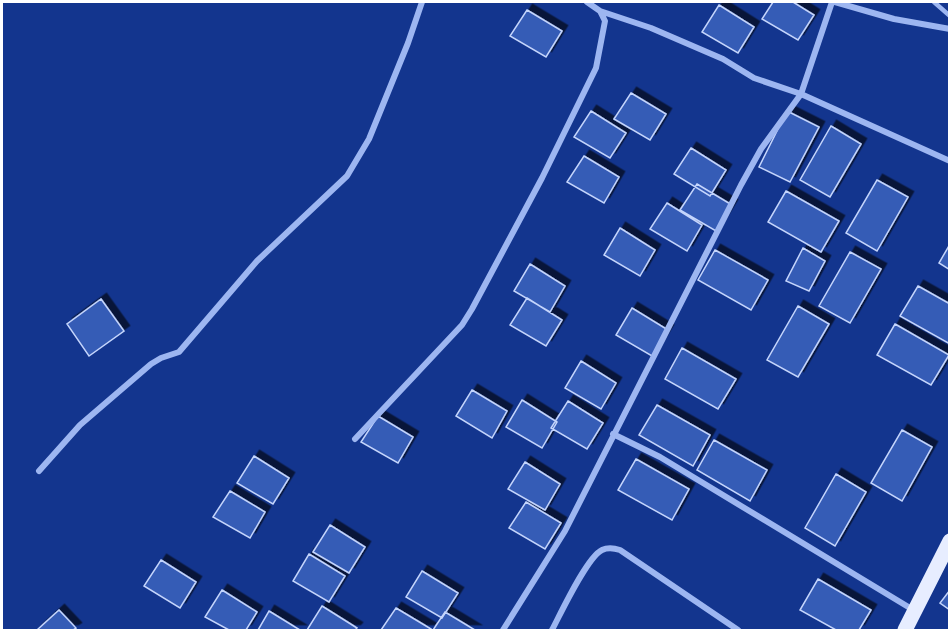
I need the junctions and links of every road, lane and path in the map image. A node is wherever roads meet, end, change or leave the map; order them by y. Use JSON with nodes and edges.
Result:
{"nodes":[{"id":1,"x":422,"y":2,"type":"edge"},
{"id":2,"x":587,"y":2,"type":"edge"},
{"id":3,"x":834,"y":2,"type":"edge"},
{"id":4,"x":934,"y":2,"type":"edge"},
{"id":5,"x":600,"y":11,"type":"junction"},
{"id":6,"x":950,"y":16,"type":"edge"},
{"id":7,"x":950,"y":29,"type":"edge"},
{"id":8,"x":801,"y":94,"type":"junction"},
{"id":9,"x":950,"y":160,"type":"edge"},
{"id":10,"x":613,"y":434,"type":"junction"},
{"id":11,"x":354,"y":440,"type":"dead end"},
{"id":12,"x":39,"y":471,"type":"dead end"},
{"id":13,"x":950,"y":541,"type":"edge"},
{"id":14,"x":915,"y":611,"type":"junction"},
{"id":15,"x":502,"y":630,"type":"edge"},
{"id":16,"x":552,"y":630,"type":"edge"},
{"id":17,"x":738,"y":630,"type":"edge"},
{"id":18,"x":905,"y":630,"type":"edge"}],
"edges":[{"from":1,"to":12,"type":"street"},
{"from":2,"to":5,"type":"street"},
{"from":3,"to":7,"type":"street"},
{"from":3,"to":8,"type":"street"},
{"from":4,"to":6,"type":"lane"},
{"from":5,"to":8,"type":"street"},
{"from":5,"to":11,"type":"street"},
{"from":8,"to":9,"type":"street"},
{"from":8,"to":10,"type":"street"},
{"from":10,"to":14,"type":"street"},
{"from":10,"to":15,"type":"street"},
{"from":13,"to":14,"type":"main road"},
{"from":14,"to":18,"type":"main road"},
{"from":16,"to":17,"type":"street"}]}
